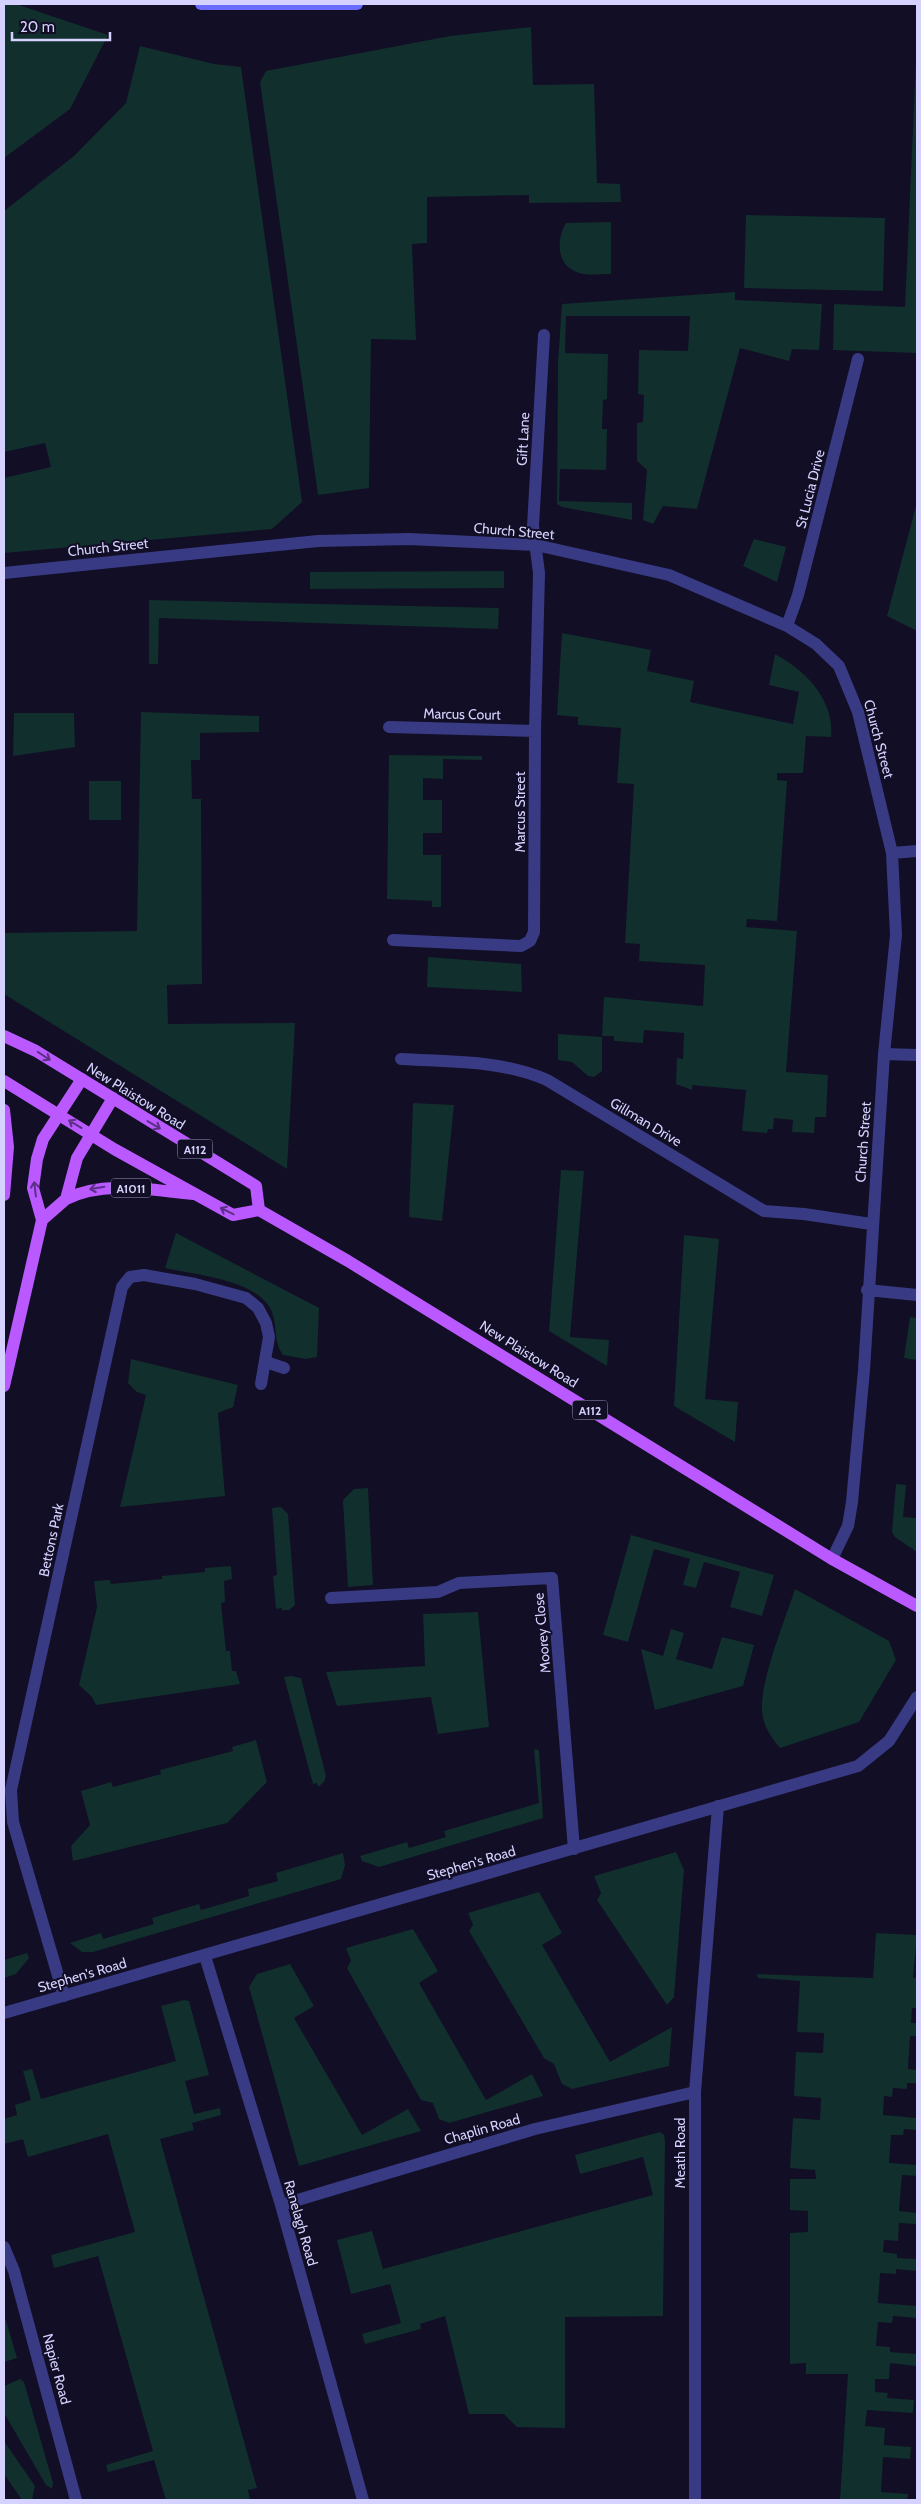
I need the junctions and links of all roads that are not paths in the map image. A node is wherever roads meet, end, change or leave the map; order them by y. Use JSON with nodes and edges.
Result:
{"nodes":[{"id":1,"x":201,"y":4,"type":"edge"},
{"id":2,"x":276,"y":4,"type":"edge"},
{"id":3,"x":357,"y":4,"type":"edge"},
{"id":4,"x":544,"y":335,"type":"dead end"},
{"id":5,"x":858,"y":358,"type":"dead end"},
{"id":6,"x":536,"y":545,"type":"junction"},
{"id":7,"x":4,"y":573,"type":"edge"},
{"id":8,"x":788,"y":626,"type":"junction"},
{"id":9,"x":389,"y":727,"type":"dead end"},
{"id":10,"x":535,"y":731,"type":"junction"},
{"id":11,"x":917,"y":852,"type":"edge"},
{"id":12,"x":892,"y":853,"type":"junction"},
{"id":13,"x":393,"y":940,"type":"dead end"},
{"id":14,"x":4,"y":1036,"type":"edge"},
{"id":15,"x":884,"y":1054,"type":"junction"},
{"id":16,"x":917,"y":1055,"type":"edge"},
{"id":17,"x":401,"y":1059,"type":"dead end"},
{"id":18,"x":82,"y":1080,"type":"junction"},
{"id":19,"x":4,"y":1081,"type":"edge"},
{"id":20,"x":113,"y":1098,"type":"junction"},
{"id":21,"x":4,"y":1110,"type":"edge"},
{"id":22,"x":59,"y":1114,"type":"junction"},
{"id":23,"x":91,"y":1134,"type":"junction"},
{"id":24,"x":4,"y":1195,"type":"edge"},
{"id":25,"x":198,"y":1195,"type":"junction"},
{"id":26,"x":66,"y":1199,"type":"junction"},
{"id":27,"x":259,"y":1210,"type":"junction"},
{"id":28,"x":42,"y":1220,"type":"junction"},
{"id":29,"x":872,"y":1224,"type":"junction"},
{"id":30,"x":867,"y":1290,"type":"junction"},
{"id":31,"x":917,"y":1295,"type":"edge"},
{"id":32,"x":266,"y":1362,"type":"junction"},
{"id":33,"x":284,"y":1368,"type":"dead end"},
{"id":34,"x":4,"y":1379,"type":"edge"},
{"id":35,"x":261,"y":1384,"type":"dead end"},
{"id":36,"x":832,"y":1559,"type":"junction"},
{"id":37,"x":331,"y":1598,"type":"dead end"},
{"id":38,"x":917,"y":1606,"type":"edge"},
{"id":39,"x":917,"y":1697,"type":"edge"},
{"id":40,"x":913,"y":1717,"type":"edge"},
{"id":41,"x":718,"y":1806,"type":"junction"},
{"id":42,"x":574,"y":1849,"type":"junction"},
{"id":43,"x":205,"y":1956,"type":"junction"},
{"id":44,"x":64,"y":1996,"type":"junction"},
{"id":45,"x":4,"y":2013,"type":"edge"},
{"id":46,"x":695,"y":2092,"type":"junction"},
{"id":47,"x":281,"y":2205,"type":"junction"},
{"id":48,"x":4,"y":2248,"type":"edge"},
{"id":49,"x":76,"y":2500,"type":"edge"},
{"id":50,"x":363,"y":2500,"type":"edge"},
{"id":51,"x":695,"y":2500,"type":"edge"}],
"edges":[{"from":1,"to":2,"type":"main road"},
{"from":2,"to":3,"type":"main road"},
{"from":4,"to":6,"type":"street","name":"Gift Lane"},
{"from":5,"to":8,"type":"street","name":"St Lucia Drive"},
{"from":6,"to":7,"type":"street","name":"Church Street"},
{"from":6,"to":8,"type":"street","name":"Church Street"},
{"from":6,"to":10,"type":"street","name":"Marcus Street"},
{"from":8,"to":12,"type":"street","name":"Church Street"},
{"from":9,"to":10,"type":"street","name":"Marcus Court"},
{"from":10,"to":13,"type":"street","name":"Marcus Street"},
{"from":11,"to":12,"type":"street"},
{"from":12,"to":15,"type":"street","name":"Church Street"},
{"from":14,"to":18,"type":"main road","name":"New Plaistow Road","number":"A112","one_way":true},
{"from":15,"to":16,"type":"street"},
{"from":15,"to":29,"type":"street","name":"Church Street"},
{"from":17,"to":29,"type":"street","name":"Gillman Drive"},
{"from":18,"to":20,"type":"main road","name":"New Plaistow Road","number":"A112"},
{"from":18,"to":22,"type":"main road"},
{"from":19,"to":22,"type":"main road"},
{"from":20,"to":23,"type":"main road"},
{"from":20,"to":27,"type":"main road","name":"New Plaistow Road","number":"A112","one_way":true},
{"from":21,"to":24,"type":"main road"},
{"from":23,"to":22,"type":"main road","one_way":true},
{"from":28,"to":22,"type":"main road","one_way":true},
{"from":23,"to":25,"type":"main road"},
{"from":23,"to":26,"type":"main road"},
{"from":25,"to":26,"type":"main road","number":"A1011","one_way":true},
{"from":27,"to":25,"type":"main road","one_way":true},
{"from":26,"to":28,"type":"main road","number":"A1011"},
{"from":27,"to":36,"type":"main road","name":"New Plaistow Road","number":"A112"},
{"from":28,"to":34,"type":"main road"},
{"from":29,"to":30,"type":"street","name":"Church Street"},
{"from":30,"to":31,"type":"street"},
{"from":30,"to":36,"type":"street","name":"Church Street"},
{"from":32,"to":33,"type":"street"},
{"from":32,"to":35,"type":"street","name":"Bettons Park"},
{"from":32,"to":44,"type":"street","name":"Bettons Park"},
{"from":36,"to":38,"type":"main road","number":"A112"},
{"from":37,"to":42,"type":"street","name":"Moorey Close"},
{"from":39,"to":40,"type":"street","name":"Stephen's Road"},
{"from":40,"to":41,"type":"street","name":"Stephen's Road"},
{"from":41,"to":42,"type":"street","name":"Stephen's Road"},
{"from":41,"to":46,"type":"street","name":"Meath Road"},
{"from":42,"to":43,"type":"street","name":"Stephen's Road"},
{"from":43,"to":44,"type":"street","name":"Stephen's Road"},
{"from":43,"to":47,"type":"street","name":"Ranelagh Road"},
{"from":44,"to":45,"type":"street","name":"Stephen's Road"},
{"from":46,"to":47,"type":"street","name":"Chaplin Road"},
{"from":46,"to":51,"type":"street","name":"Meath Road"},
{"from":47,"to":50,"type":"street","name":"Ranelagh Road"},
{"from":48,"to":49,"type":"street","name":"Napier Road"}]}
